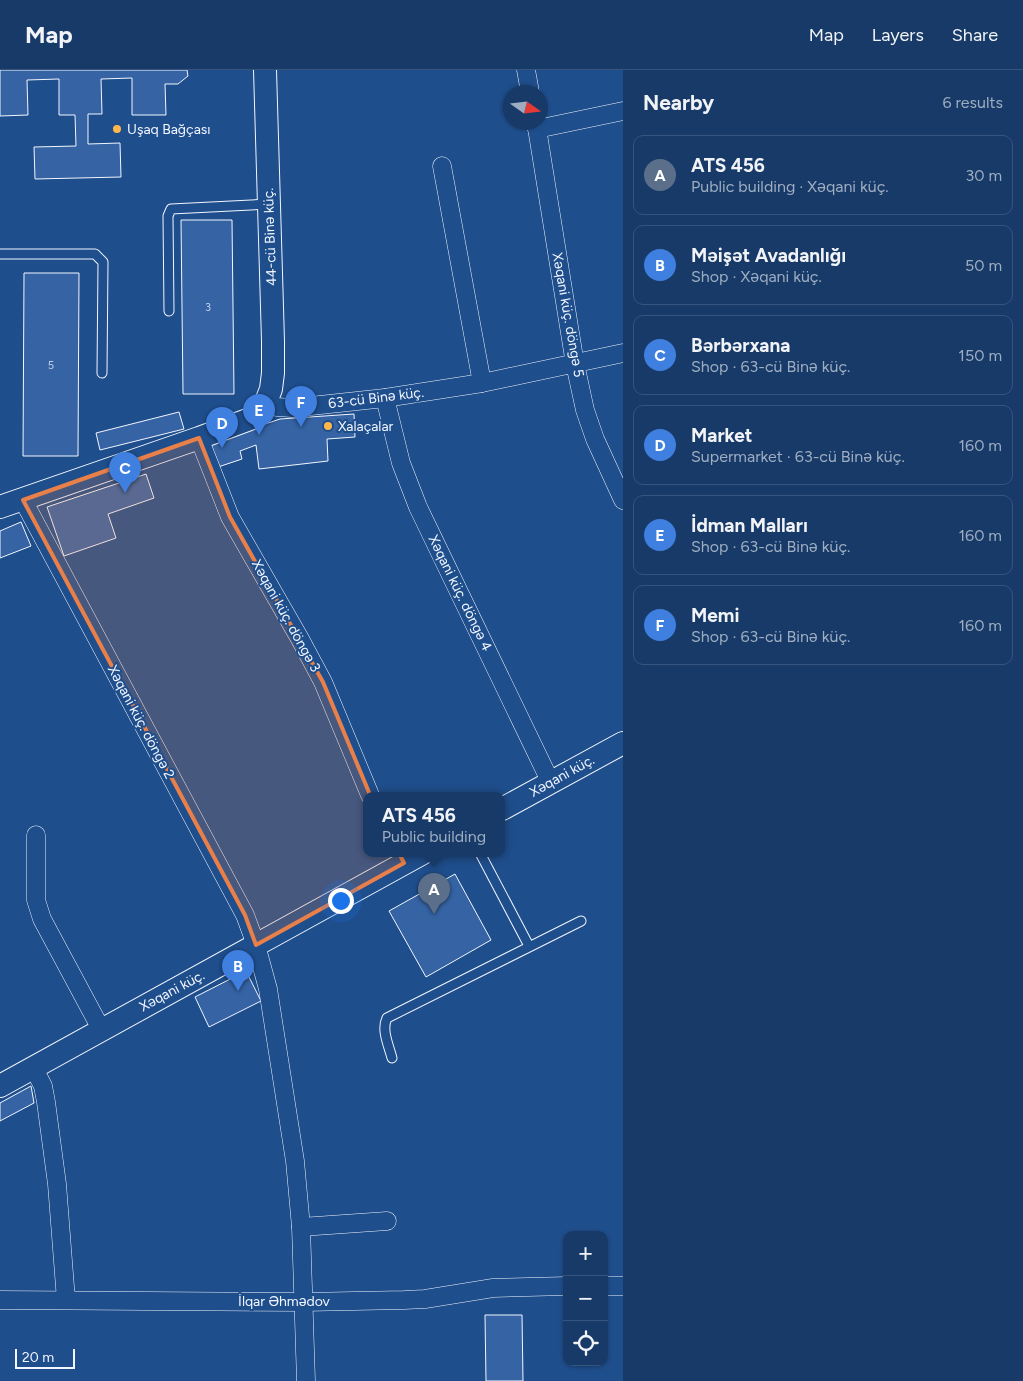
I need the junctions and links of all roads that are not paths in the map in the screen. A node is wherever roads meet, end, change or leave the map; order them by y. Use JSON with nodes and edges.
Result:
{"nodes":[{"id":1,"x":265,"y":70,"type":"edge"},
{"id":2,"x":526,"y":70,"type":"edge"},
{"id":3,"x":529,"y":85,"type":"edge"},
{"id":4,"x":623,"y":111,"type":"edge"},
{"id":5,"x":548,"y":124,"type":"edge"},
{"id":6,"x":537,"y":130,"type":"edge"},
{"id":7,"x":442,"y":166,"type":"dead end"},
{"id":8,"x":269,"y":204,"type":"junction"},
{"id":9,"x":0,"y":254,"type":"edge"},
{"id":10,"x":169,"y":311,"type":"dead end"},
{"id":11,"x":623,"y":353,"type":"edge"},
{"id":12,"x":575,"y":364,"type":"junction"},
{"id":13,"x":102,"y":373,"type":"dead end"},
{"id":14,"x":482,"y":383,"type":"junction"},
{"id":15,"x":385,"y":398,"type":"junction"},
{"id":16,"x":266,"y":402,"type":"junction"},
{"id":17,"x":199,"y":438,"type":"junction"},
{"id":18,"x":623,"y":500,"type":"edge"},
{"id":19,"x":7,"y":502,"type":"edge"},
{"id":20,"x":623,"y":743,"type":"edge"},
{"id":21,"x":551,"y":783,"type":"junction"},
{"id":22,"x":369,"y":792,"type":"edge"},
{"id":23,"x":505,"y":807,"type":"edge"},
{"id":24,"x":36,"y":835,"type":"dead end"},
{"id":25,"x":407,"y":857,"type":"edge"},
{"id":26,"x":482,"y":857,"type":"edge"},
{"id":27,"x":581,"y":921,"type":"dead end"},
{"id":28,"x":256,"y":945,"type":"junction"},
{"id":29,"x":528,"y":946,"type":"junction"},
{"id":30,"x":101,"y":1029,"type":"junction"},
{"id":31,"x":392,"y":1058,"type":"dead end"},
{"id":32,"x":33,"y":1067,"type":"junction"},
{"id":33,"x":0,"y":1086,"type":"edge"},
{"id":34,"x":387,"y":1221,"type":"dead end"},
{"id":35,"x":301,"y":1226,"type":"junction"},
{"id":36,"x":563,"y":1286,"type":"edge"},
{"id":37,"x":608,"y":1286,"type":"edge"},
{"id":38,"x":623,"y":1286,"type":"edge"},
{"id":39,"x":0,"y":1300,"type":"edge"},
{"id":40,"x":66,"y":1300,"type":"junction"},
{"id":41,"x":304,"y":1302,"type":"junction"},
{"id":42,"x":306,"y":1381,"type":"edge"}],
"edges":[{"from":1,"to":8,"type":"street","name":"44-cü Binə küç."},
{"from":2,"to":3,"type":"street"},
{"from":4,"to":5,"type":"street"},
{"from":6,"to":12,"type":"street","name":"Xəqani küç. döngə 5"},
{"from":7,"to":14,"type":"street"},
{"from":8,"to":10,"type":"lane"},
{"from":8,"to":16,"type":"street","name":"44-cü Binə küç."},
{"from":9,"to":13,"type":"lane"},
{"from":11,"to":12,"type":"street","name":"63-cü Binə küç."},
{"from":12,"to":14,"type":"street","name":"63-cü Binə küç."},
{"from":12,"to":18,"type":"street","name":"Xəqani küç. döngə 5"},
{"from":14,"to":15,"type":"street","name":"63-cü Binə küç."},
{"from":15,"to":16,"type":"street","name":"63-cü Binə küç."},
{"from":15,"to":21,"type":"street","name":"Xəqani küç. döngə 4"},
{"from":16,"to":17,"type":"street"},
{"from":17,"to":19,"type":"street"},
{"from":17,"to":22,"type":"street","name":"Xəqani küç. döngə 3"},
{"from":19,"to":28,"type":"street","name":"Xəqani küç. döngə 2"},
{"from":20,"to":21,"type":"street","name":"Xəqani küç."},
{"from":21,"to":23,"type":"street","name":"Xəqani küç."},
{"from":24,"to":30,"type":"street"},
{"from":25,"to":28,"type":"street","name":"Xəqani küç."},
{"from":26,"to":29,"type":"lane"},
{"from":27,"to":29,"type":"lane"},
{"from":28,"to":30,"type":"street","name":"Xəqani küç."},
{"from":28,"to":35,"type":"street","name":"Xəqani küç. döngə 2"},
{"from":29,"to":31,"type":"lane"},
{"from":30,"to":32,"type":"street","name":"Xəqani küç."},
{"from":32,"to":33,"type":"street","name":"Xəqani küç."},
{"from":32,"to":40,"type":"street"},
{"from":34,"to":35,"type":"street"},
{"from":35,"to":41,"type":"street","name":"Xəqani küç. döngə 2"},
{"from":36,"to":41,"type":"street","name":"İlqar Əhmədov"},
{"from":37,"to":38,"type":"street"},
{"from":39,"to":40,"type":"street","name":"İlqar Əhmədov"},
{"from":40,"to":41,"type":"street","name":"İlqar Əhmədov"},
{"from":41,"to":42,"type":"street","name":"Xəqani küç. döngə 2"}]}
